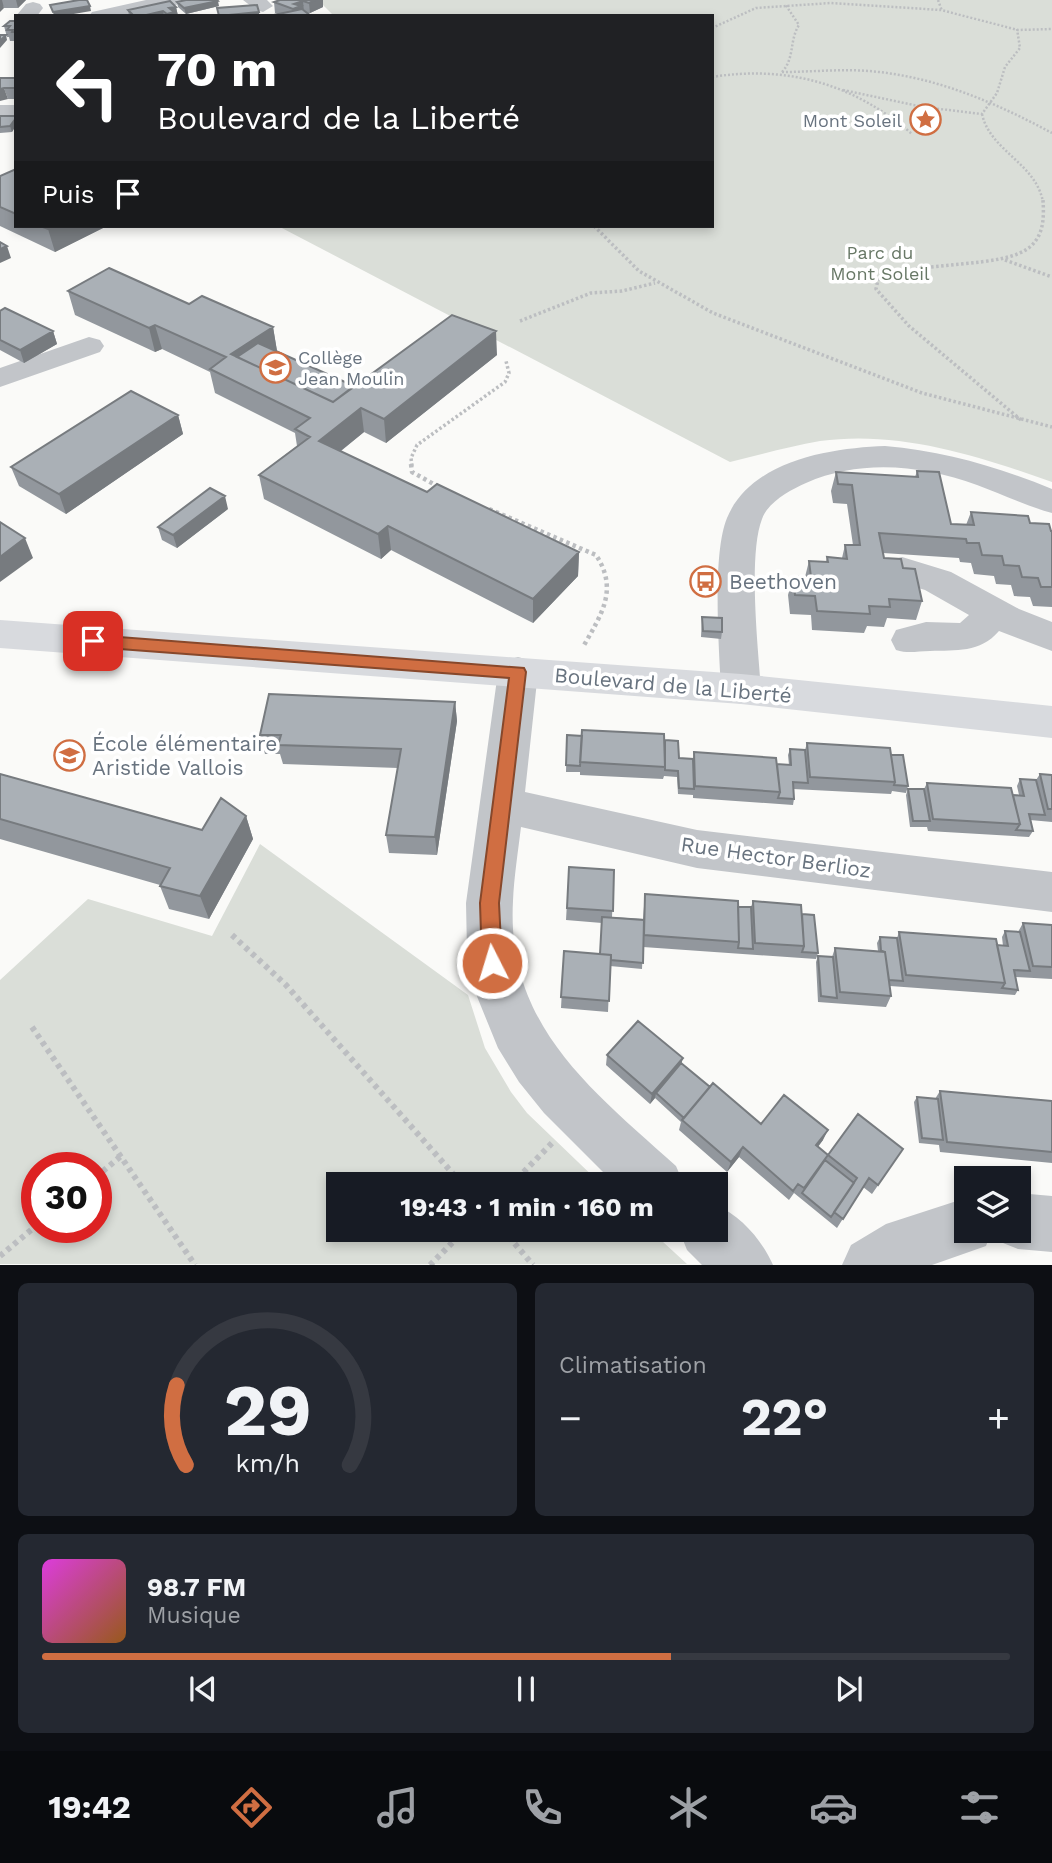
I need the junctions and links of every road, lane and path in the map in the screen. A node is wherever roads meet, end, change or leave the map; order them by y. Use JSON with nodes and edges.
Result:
{"nodes":[{"id":1,"x":173,"y":0,"type":"edge"},
{"id":2,"x":937,"y":0,"type":"edge"},
{"id":3,"x":758,"y":1,"type":"edge"},
{"id":4,"x":785,"y":4,"type":"junction"},
{"id":5,"x":765,"y":6,"type":"junction"},
{"id":6,"x":942,"y":11,"type":"junction"},
{"id":7,"x":108,"y":14,"type":"edge"},
{"id":8,"x":714,"y":27,"type":"edge"},
{"id":9,"x":1017,"y":29,"type":"junction"},
{"id":10,"x":1052,"y":29,"type":"edge"},
{"id":11,"x":782,"y":72,"type":"junction"},
{"id":12,"x":714,"y":77,"type":"edge"},
{"id":13,"x":843,"y":90,"type":"junction"},
{"id":14,"x":990,"y":103,"type":"junction"},
{"id":15,"x":982,"y":114,"type":"junction"},
{"id":16,"x":1052,"y":133,"type":"edge"},
{"id":17,"x":912,"y":134,"type":"dead end"},
{"id":18,"x":596,"y":228,"type":"edge"},
{"id":19,"x":1005,"y":260,"type":"junction"},
{"id":20,"x":1052,"y":277,"type":"edge"},
{"id":21,"x":656,"y":283,"type":"junction"},
{"id":22,"x":520,"y":321,"type":"dead end"},
{"id":23,"x":89,"y":346,"type":"dead end"},
{"id":24,"x":506,"y":361,"type":"dead end"},
{"id":25,"x":0,"y":378,"type":"edge"},
{"id":26,"x":1021,"y":420,"type":"junction"},
{"id":27,"x":1052,"y":427,"type":"edge"},
{"id":28,"x":448,"y":492,"type":"edge"},
{"id":29,"x":485,"y":507,"type":"edge"},
{"id":30,"x":1049,"y":511,"type":"edge"},
{"id":31,"x":902,"y":570,"type":"edge"},
{"id":32,"x":993,"y":612,"type":"junction"},
{"id":33,"x":0,"y":635,"type":"edge"},
{"id":34,"x":1052,"y":637,"type":"edge"},
{"id":35,"x":911,"y":639,"type":"dead end"},
{"id":36,"x":518,"y":672,"type":"junction"},
{"id":37,"x":570,"y":677,"type":"junction"},
{"id":38,"x":741,"y":690,"type":"junction"},
{"id":39,"x":1052,"y":722,"type":"edge"},
{"id":40,"x":503,"y":805,"type":"junction"},
{"id":41,"x":1052,"y":892,"type":"edge"},
{"id":42,"x":232,"y":935,"type":"dead end"},
{"id":43,"x":32,"y":1027,"type":"dead end"},
{"id":44,"x":581,"y":1115,"type":"junction"},
{"id":45,"x":121,"y":1156,"type":"junction"},
{"id":46,"x":112,"y":1164,"type":"edge"},
{"id":47,"x":451,"y":1172,"type":"edge"},
{"id":48,"x":524,"y":1172,"type":"edge"},
{"id":49,"x":643,"y":1172,"type":"edge"},
{"id":50,"x":1031,"y":1223,"type":"edge"},
{"id":51,"x":1052,"y":1224,"type":"edge"},
{"id":52,"x":954,"y":1230,"type":"edge"},
{"id":53,"x":21,"y":1238,"type":"edge"},
{"id":54,"x":453,"y":1242,"type":"edge"},
{"id":55,"x":513,"y":1242,"type":"edge"},
{"id":56,"x":720,"y":1242,"type":"edge"},
{"id":57,"x":0,"y":1256,"type":"edge"},
{"id":58,"x":195,"y":1265,"type":"edge"},
{"id":59,"x":430,"y":1265,"type":"edge"},
{"id":60,"x":533,"y":1265,"type":"edge"},
{"id":61,"x":744,"y":1265,"type":"edge"},
{"id":62,"x":871,"y":1265,"type":"edge"}],
"edges":[{"from":1,"to":7,"type":"street"},
{"from":2,"to":6,"type":"path"},
{"from":3,"to":5,"type":"path"},
{"from":4,"to":5,"type":"path"},
{"from":4,"to":6,"type":"path"},
{"from":4,"to":11,"type":"path"},
{"from":5,"to":8,"type":"path"},
{"from":6,"to":9,"type":"path"},
{"from":9,"to":10,"type":"path"},
{"from":9,"to":14,"type":"path"},
{"from":11,"to":12,"type":"path"},
{"from":11,"to":13,"type":"path"},
{"from":11,"to":14,"type":"path"},
{"from":13,"to":15,"type":"path"},
{"from":13,"to":17,"type":"path"},
{"from":14,"to":15,"type":"path"},
{"from":14,"to":16,"type":"path"},
{"from":15,"to":19,"type":"path"},
{"from":18,"to":21,"type":"path"},
{"from":19,"to":20,"type":"path"},
{"from":19,"to":26,"type":"path"},
{"from":21,"to":22,"type":"path"},
{"from":21,"to":26,"type":"path"},
{"from":23,"to":25,"type":"street"},
{"from":24,"to":28,"type":"path"},
{"from":26,"to":27,"type":"path"},
{"from":29,"to":37,"type":"path"},
{"from":30,"to":38,"type":"street"},
{"from":31,"to":32,"type":"street"},
{"from":32,"to":34,"type":"street"},
{"from":32,"to":35,"type":"street"},
{"from":33,"to":36,"type":"main road","name":"Boulevard de la Liberté"},
{"from":36,"to":37,"type":"main road","name":"Boulevard de la Liberté"},
{"from":36,"to":40,"type":"street"},
{"from":37,"to":38,"type":"main road","name":"Boulevard de la Liberté"},
{"from":38,"to":39,"type":"main road","name":"Boulevard de la Liberté"},
{"from":40,"to":41,"type":"street","name":"Rue Hector Berlioz"},
{"from":40,"to":44,"type":"street"},
{"from":42,"to":47,"type":"path"},
{"from":43,"to":45,"type":"path"},
{"from":44,"to":48,"type":"path"},
{"from":44,"to":49,"type":"street"},
{"from":45,"to":46,"type":"path"},
{"from":45,"to":58,"type":"path"},
{"from":50,"to":51,"type":"street"},
{"from":52,"to":62,"type":"street"},
{"from":53,"to":57,"type":"path"},
{"from":54,"to":59,"type":"path"},
{"from":55,"to":60,"type":"path"},
{"from":56,"to":61,"type":"street"}]}
